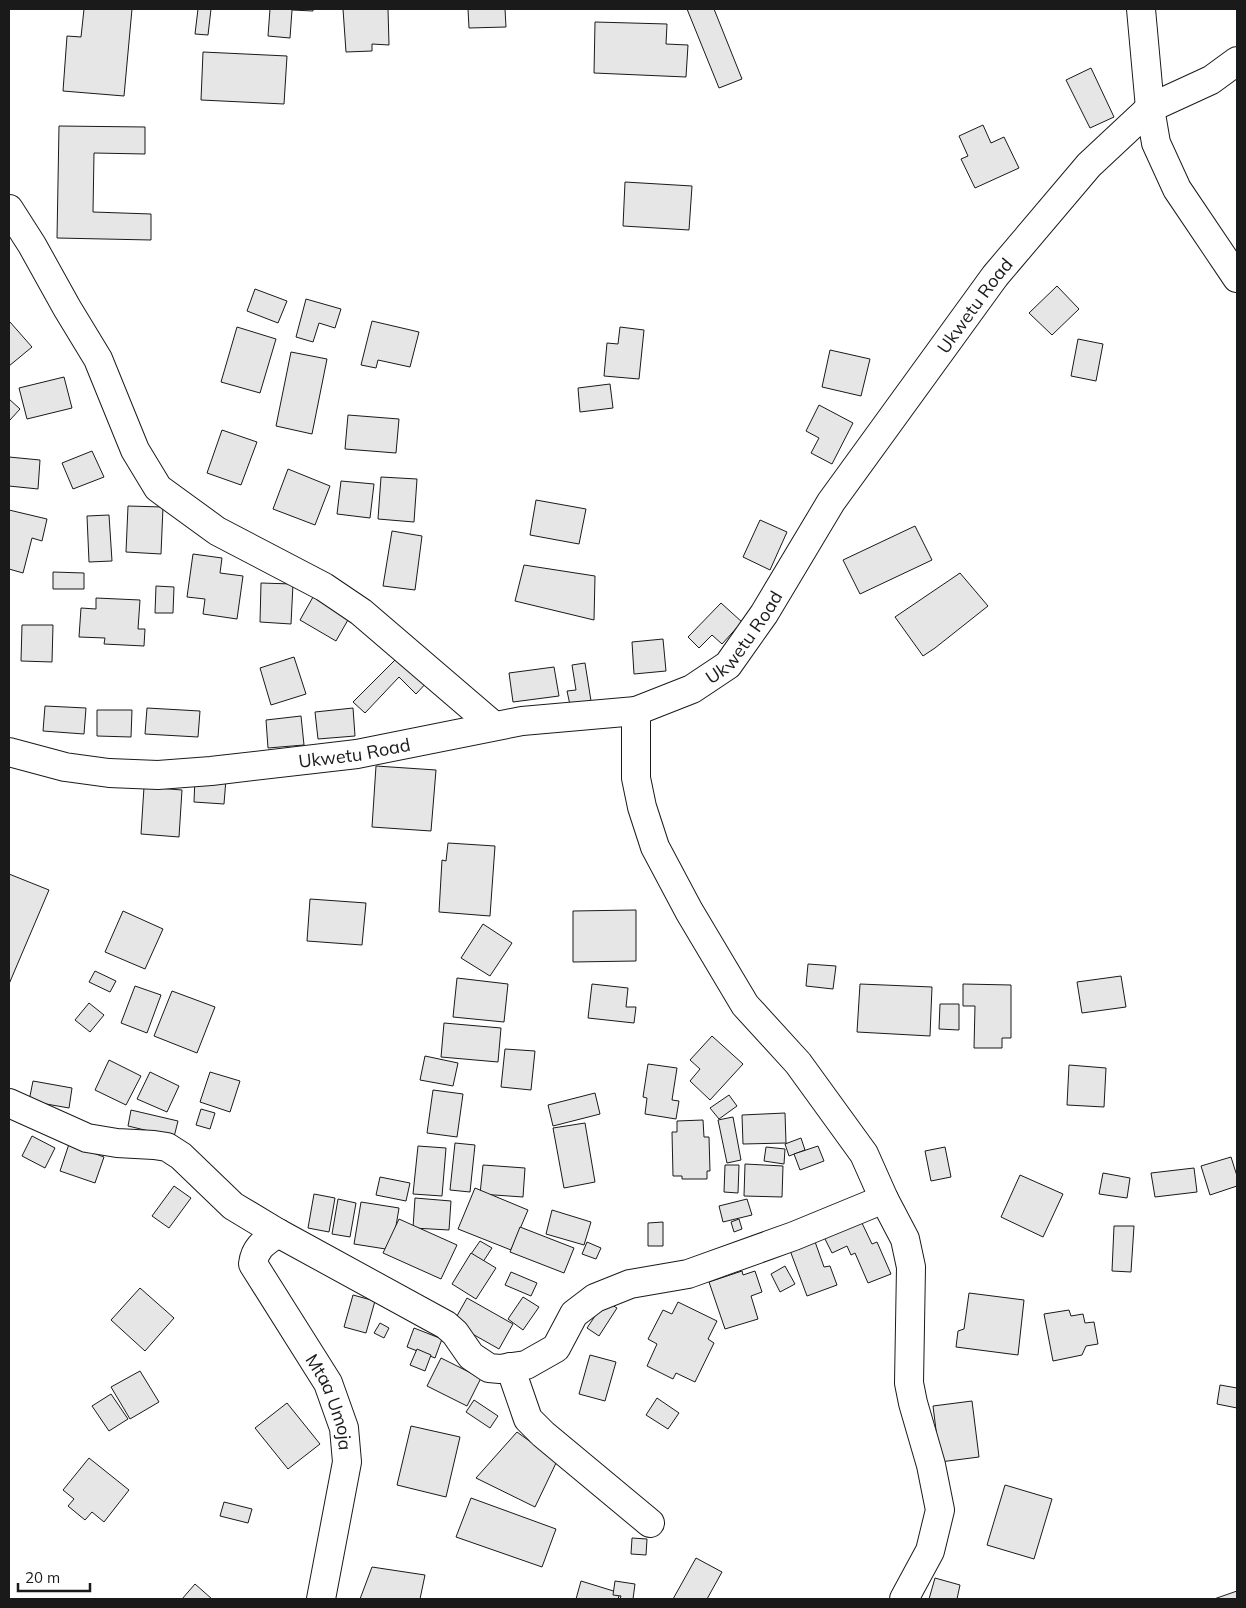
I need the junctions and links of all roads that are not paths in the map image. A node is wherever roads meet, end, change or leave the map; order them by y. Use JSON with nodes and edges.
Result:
{"nodes":[{"id":1,"x":1141,"y":9,"type":"edge"},
{"id":2,"x":1237,"y":60,"type":"edge"},
{"id":3,"x":1150,"y":108,"type":"junction"},
{"id":4,"x":9,"y":209,"type":"edge"},
{"id":5,"x":1237,"y":278,"type":"edge"},
{"id":6,"x":636,"y":711,"type":"junction"},
{"id":7,"x":494,"y":726,"type":"junction"},
{"id":8,"x":9,"y":752,"type":"edge"},
{"id":9,"x":9,"y":1103,"type":"edge"},
{"id":10,"x":884,"y":1199,"type":"junction"},
{"id":11,"x":278,"y":1234,"type":"junction"},
{"id":12,"x":510,"y":1367,"type":"junction"},
{"id":13,"x":650,"y":1523,"type":"dead end"},
{"id":14,"x":321,"y":1599,"type":"edge"},
{"id":15,"x":904,"y":1599,"type":"edge"}],
"edges":[{"from":1,"to":3,"type":"street"},
{"from":2,"to":3,"type":"street","name":"Ukwetu Road"},
{"from":3,"to":5,"type":"street"},
{"from":3,"to":6,"type":"street","name":"Ukwetu Road"},
{"from":4,"to":7,"type":"street"},
{"from":6,"to":7,"type":"street","name":"Ukwetu Road"},
{"from":6,"to":10,"type":"street"},
{"from":7,"to":8,"type":"street","name":"Ukwetu Road"},
{"from":9,"to":11,"type":"street"},
{"from":10,"to":12,"type":"street"},
{"from":10,"to":15,"type":"street"},
{"from":11,"to":12,"type":"street"},
{"from":11,"to":14,"type":"street","name":"Mtaa Umoja"},
{"from":12,"to":13,"type":"street"}]}
